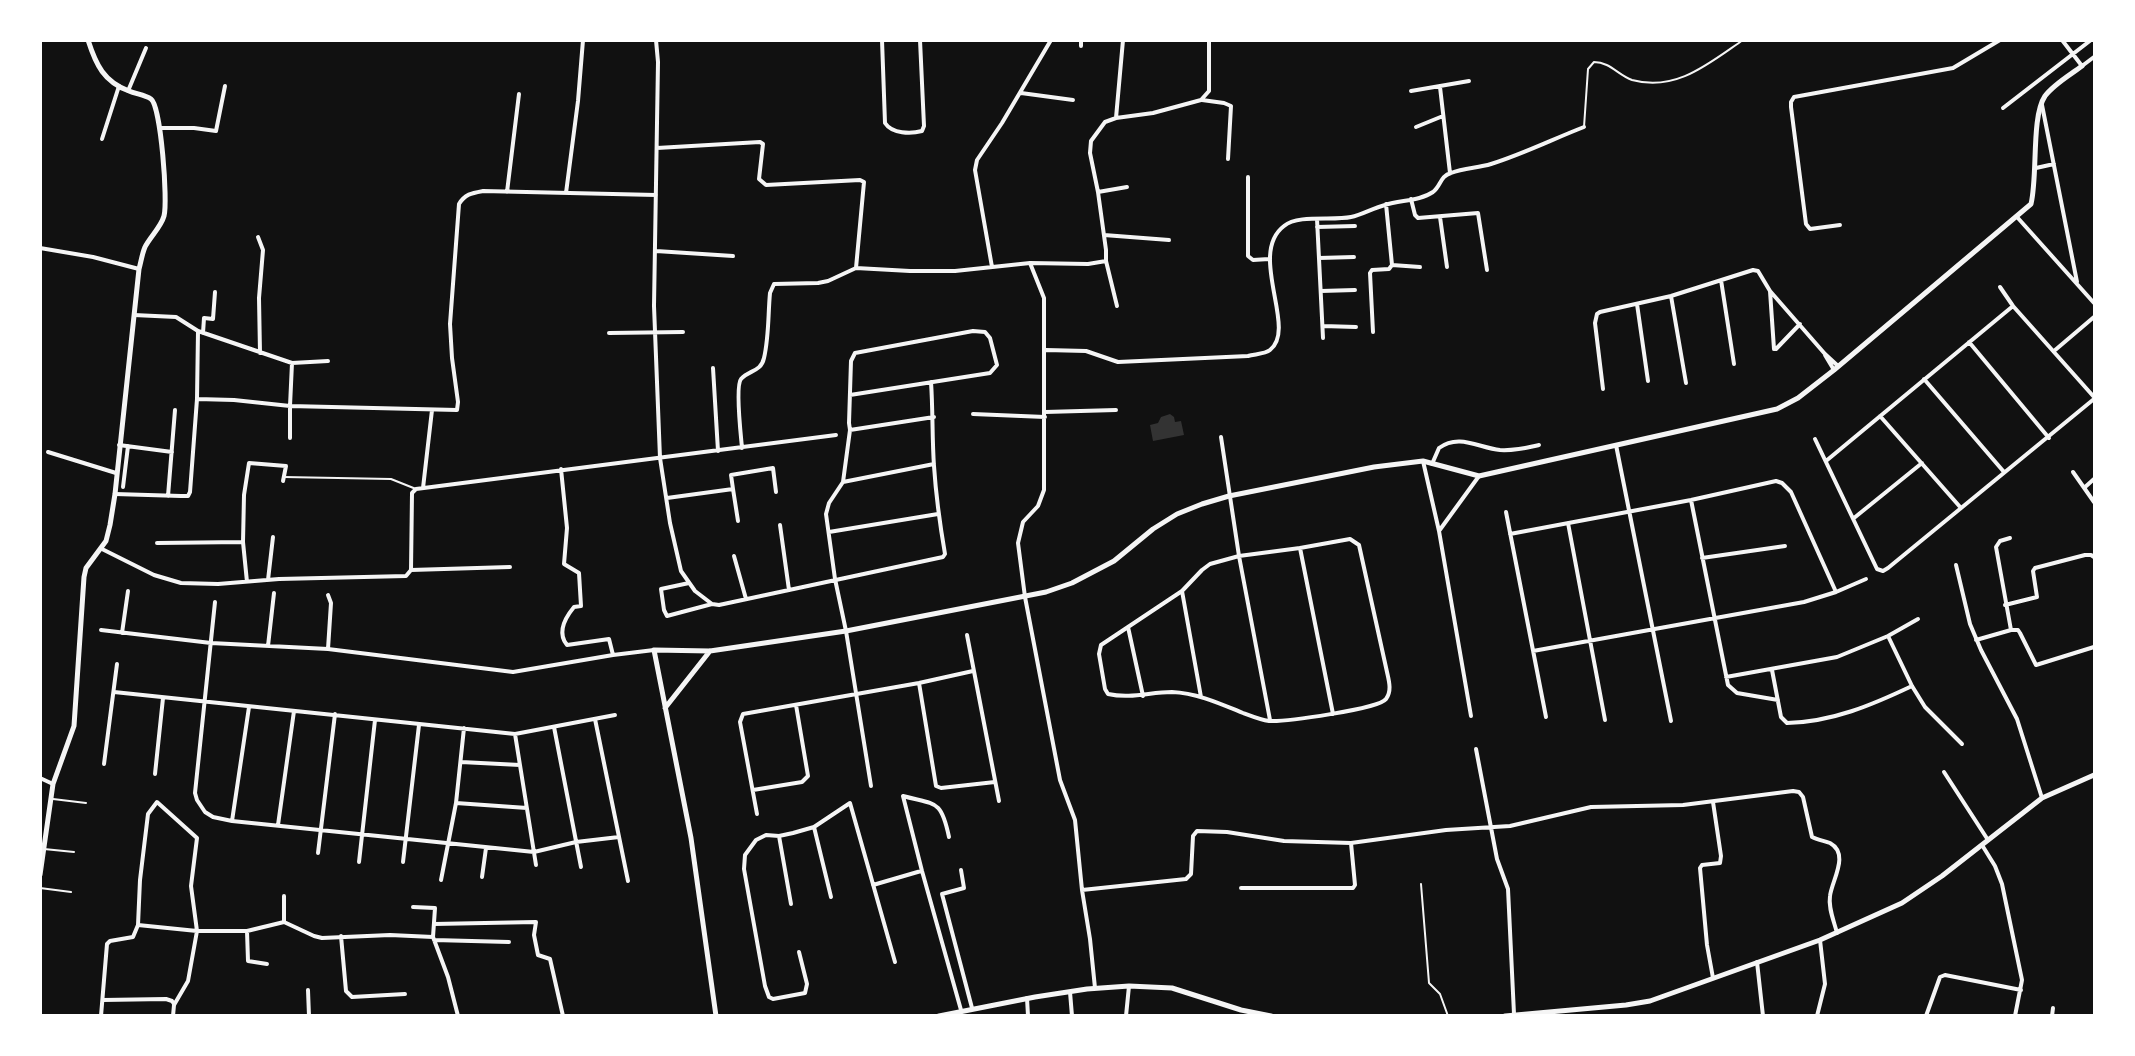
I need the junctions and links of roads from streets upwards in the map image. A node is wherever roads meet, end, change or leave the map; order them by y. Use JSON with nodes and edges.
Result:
{"nodes":[{"id":1,"x":88,"y":40,"type":"edge"},
{"id":2,"x":584,"y":40,"type":"edge"},
{"id":3,"x":656,"y":40,"type":"edge"},
{"id":4,"x":882,"y":40,"type":"edge"},
{"id":5,"x":920,"y":40,"type":"edge"},
{"id":6,"x":1051,"y":40,"type":"edge"},
{"id":7,"x":1123,"y":40,"type":"edge"},
{"id":8,"x":1209,"y":40,"type":"edge"},
{"id":9,"x":2000,"y":40,"type":"edge"},
{"id":10,"x":2062,"y":40,"type":"edge"},
{"id":11,"x":2091,"y":40,"type":"edge"},
{"id":12,"x":146,"y":48,"type":"dead end"},
{"id":13,"x":2072,"y":54,"type":"junction"},
{"id":14,"x":2094,"y":57,"type":"edge"},
{"id":15,"x":2082,"y":66,"type":"junction"},
{"id":16,"x":1469,"y":81,"type":"dead end"},
{"id":17,"x":119,"y":86,"type":"junction"},
{"id":18,"x":225,"y":86,"type":"dead end"},
{"id":19,"x":1440,"y":87,"type":"junction"},
{"id":20,"x":128,"y":91,"type":"junction"},
{"id":21,"x":1411,"y":91,"type":"dead end"},
{"id":22,"x":1021,"y":93,"type":"junction"},
{"id":23,"x":519,"y":94,"type":"dead end"},
{"id":24,"x":1073,"y":100,"type":"dead end"},
{"id":25,"x":1201,"y":100,"type":"junction"},
{"id":26,"x":2042,"y":104,"type":"junction"},
{"id":27,"x":2003,"y":108,"type":"dead end"},
{"id":28,"x":1443,"y":116,"type":"junction"},
{"id":29,"x":1116,"y":118,"type":"junction"},
{"id":30,"x":1416,"y":127,"type":"dead end"},
{"id":31,"x":1584,"y":127,"type":"road end"},
{"id":32,"x":160,"y":128,"type":"junction"},
{"id":33,"x":102,"y":139,"type":"dead end"},
{"id":34,"x":657,"y":148,"type":"junction"},
{"id":35,"x":1228,"y":159,"type":"dead end"},
{"id":36,"x":2054,"y":164,"type":"junction"},
{"id":37,"x":2036,"y":168,"type":"junction"},
{"id":38,"x":1450,"y":173,"type":"junction"},
{"id":39,"x":1248,"y":177,"type":"dead end"},
{"id":40,"x":1127,"y":187,"type":"dead end"},
{"id":41,"x":507,"y":192,"type":"junction"},
{"id":42,"x":1098,"y":192,"type":"junction"},
{"id":43,"x":566,"y":193,"type":"junction"},
{"id":44,"x":656,"y":195,"type":"junction"},
{"id":45,"x":1411,"y":199,"type":"junction"},
{"id":46,"x":1386,"y":204,"type":"junction"},
{"id":47,"x":1440,"y":217,"type":"junction"},
{"id":48,"x":2017,"y":217,"type":"junction"},
{"id":49,"x":1317,"y":219,"type":"junction"},
{"id":50,"x":1840,"y":225,"type":"dead end"},
{"id":51,"x":1355,"y":226,"type":"dead end"},
{"id":52,"x":1317,"y":227,"type":"junction"},
{"id":53,"x":1104,"y":235,"type":"junction"},
{"id":54,"x":258,"y":237,"type":"dead end"},
{"id":55,"x":1169,"y":240,"type":"dead end"},
{"id":56,"x":40,"y":248,"type":"edge"},
{"id":57,"x":656,"y":250,"type":"junction"},
{"id":58,"x":733,"y":256,"type":"dead end"},
{"id":59,"x":1354,"y":257,"type":"dead end"},
{"id":60,"x":1319,"y":258,"type":"junction"},
{"id":61,"x":1269,"y":259,"type":"junction"},
{"id":62,"x":1106,"y":261,"type":"junction"},
{"id":63,"x":1030,"y":263,"type":"junction"},
{"id":64,"x":1392,"y":265,"type":"junction"},
{"id":65,"x":856,"y":267,"type":"junction"},
{"id":66,"x":992,"y":267,"type":"junction"},
{"id":67,"x":1420,"y":267,"type":"dead end"},
{"id":68,"x":1447,"y":267,"type":"dead end"},
{"id":69,"x":139,"y":270,"type":"junction"},
{"id":70,"x":1487,"y":270,"type":"dead end"},
{"id":71,"x":1721,"y":280,"type":"junction"},
{"id":72,"x":2077,"y":282,"type":"junction"},
{"id":73,"x":2000,"y":287,"type":"dead end"},
{"id":74,"x":1355,"y":290,"type":"dead end"},
{"id":75,"x":1321,"y":291,"type":"junction"},
{"id":76,"x":1770,"y":291,"type":"junction"},
{"id":77,"x":215,"y":292,"type":"dead end"},
{"id":78,"x":1671,"y":296,"type":"junction"},
{"id":79,"x":2094,"y":303,"type":"edge"},
{"id":80,"x":1637,"y":304,"type":"junction"},
{"id":81,"x":1116,"y":306,"type":"dead end"},
{"id":82,"x":2013,"y":306,"type":"junction"},
{"id":83,"x":134,"y":315,"type":"junction"},
{"id":84,"x":2094,"y":317,"type":"edge"},
{"id":85,"x":1800,"y":324,"type":"junction"},
{"id":86,"x":1323,"y":326,"type":"junction"},
{"id":87,"x":1356,"y":327,"type":"dead end"},
{"id":88,"x":200,"y":332,"type":"junction"},
{"id":89,"x":683,"y":332,"type":"dead end"},
{"id":90,"x":609,"y":333,"type":"dead end"},
{"id":91,"x":655,"y":333,"type":"junction"},
{"id":92,"x":1373,"y":333,"type":"dead end"},
{"id":93,"x":1323,"y":338,"type":"dead end"},
{"id":94,"x":1969,"y":342,"type":"junction"},
{"id":95,"x":1046,"y":350,"type":"junction"},
{"id":96,"x":2054,"y":351,"type":"junction"},
{"id":97,"x":260,"y":353,"type":"junction"},
{"id":98,"x":328,"y":362,"type":"dead end"},
{"id":99,"x":292,"y":363,"type":"junction"},
{"id":100,"x":1734,"y":364,"type":"dead end"},
{"id":101,"x":713,"y":368,"type":"dead end"},
{"id":102,"x":1836,"y":368,"type":"junction"},
{"id":103,"x":1924,"y":379,"type":"junction"},
{"id":104,"x":1648,"y":381,"type":"dead end"},
{"id":105,"x":931,"y":382,"type":"junction"},
{"id":106,"x":1686,"y":383,"type":"dead end"},
{"id":107,"x":1603,"y":389,"type":"dead end"},
{"id":108,"x":850,"y":395,"type":"junction"},
{"id":109,"x":2094,"y":398,"type":"edge"},
{"id":110,"x":197,"y":399,"type":"junction"},
{"id":111,"x":290,"y":406,"type":"junction"},
{"id":112,"x":175,"y":410,"type":"dead end"},
{"id":113,"x":432,"y":410,"type":"junction"},
{"id":114,"x":1116,"y":411,"type":"dead end"},
{"id":115,"x":973,"y":414,"type":"dead end"},
{"id":116,"x":1045,"y":414,"type":"junction"},
{"id":117,"x":1880,"y":416,"type":"junction"},
{"id":118,"x":934,"y":417,"type":"junction"},
{"id":119,"x":850,"y":430,"type":"junction"},
{"id":120,"x":836,"y":435,"type":"dead end"},
{"id":121,"x":1221,"y":437,"type":"dead end"},
{"id":122,"x":290,"y":438,"type":"dead end"},
{"id":123,"x":2049,"y":438,"type":"junction"},
{"id":124,"x":1815,"y":440,"type":"dead end"},
{"id":125,"x":1616,"y":444,"type":"junction"},
{"id":126,"x":1539,"y":445,"type":"dead end"},
{"id":127,"x":119,"y":446,"type":"junction"},
{"id":128,"x":128,"y":446,"type":"junction"},
{"id":129,"x":742,"y":448,"type":"junction"},
{"id":130,"x":718,"y":451,"type":"junction"},
{"id":131,"x":48,"y":452,"type":"dead end"},
{"id":132,"x":172,"y":452,"type":"junction"},
{"id":133,"x":660,"y":458,"type":"junction"},
{"id":134,"x":1424,"y":461,"type":"junction"},
{"id":135,"x":1826,"y":461,"type":"junction"},
{"id":136,"x":1922,"y":463,"type":"junction"},
{"id":137,"x":934,"y":464,"type":"junction"},
{"id":138,"x":1432,"y":464,"type":"junction"},
{"id":139,"x":561,"y":469,"type":"junction"},
{"id":140,"x":2004,"y":472,"type":"junction"},
{"id":141,"x":2073,"y":472,"type":"dead end"},
{"id":142,"x":116,"y":473,"type":"junction"},
{"id":143,"x":1479,"y":476,"type":"junction"},
{"id":144,"x":2094,"y":478,"type":"edge"},
{"id":145,"x":284,"y":479,"type":"road end"},
{"id":146,"x":843,"y":482,"type":"junction"},
{"id":147,"x":123,"y":487,"type":"dead end"},
{"id":148,"x":423,"y":488,"type":"junction"},
{"id":149,"x":2084,"y":488,"type":"junction"},
{"id":150,"x":733,"y":489,"type":"junction"},
{"id":151,"x":776,"y":492,"type":"dead end"},
{"id":152,"x":115,"y":494,"type":"junction"},
{"id":153,"x":168,"y":496,"type":"junction"},
{"id":154,"x":1229,"y":496,"type":"junction"},
{"id":155,"x":667,"y":498,"type":"junction"},
{"id":156,"x":1691,"y":500,"type":"junction"},
{"id":157,"x":2094,"y":502,"type":"edge"},
{"id":158,"x":1961,"y":508,"type":"junction"},
{"id":159,"x":1506,"y":512,"type":"dead end"},
{"id":160,"x":1630,"y":512,"type":"junction"},
{"id":161,"x":938,"y":514,"type":"junction"},
{"id":162,"x":1854,"y":518,"type":"junction"},
{"id":163,"x":738,"y":522,"type":"dead end"},
{"id":164,"x":1568,"y":523,"type":"junction"},
{"id":165,"x":780,"y":525,"type":"dead end"},
{"id":166,"x":1439,"y":531,"type":"junction"},
{"id":167,"x":829,"y":532,"type":"junction"},
{"id":168,"x":1510,"y":534,"type":"junction"},
{"id":169,"x":273,"y":537,"type":"dead end"},
{"id":170,"x":2010,"y":538,"type":"dead end"},
{"id":171,"x":243,"y":542,"type":"junction"},
{"id":172,"x":157,"y":543,"type":"dead end"},
{"id":173,"x":1785,"y":546,"type":"dead end"},
{"id":174,"x":1300,"y":548,"type":"junction"},
{"id":175,"x":102,"y":549,"type":"junction"},
{"id":176,"x":734,"y":555,"type":"dead end"},
{"id":177,"x":1239,"y":556,"type":"junction"},
{"id":178,"x":2094,"y":557,"type":"edge"},
{"id":179,"x":1702,"y":558,"type":"junction"},
{"id":180,"x":1956,"y":566,"type":"dead end"},
{"id":181,"x":510,"y":567,"type":"dead end"},
{"id":182,"x":411,"y":570,"type":"junction"},
{"id":183,"x":1866,"y":579,"type":"dead end"},
{"id":184,"x":268,"y":580,"type":"junction"},
{"id":185,"x":835,"y":580,"type":"junction"},
{"id":186,"x":247,"y":582,"type":"junction"},
{"id":187,"x":689,"y":583,"type":"junction"},
{"id":188,"x":789,"y":590,"type":"junction"},
{"id":189,"x":128,"y":591,"type":"dead end"},
{"id":190,"x":1182,"y":591,"type":"junction"},
{"id":191,"x":1836,"y":592,"type":"junction"},
{"id":192,"x":274,"y":593,"type":"dead end"},
{"id":193,"x":328,"y":595,"type":"dead end"},
{"id":194,"x":1025,"y":597,"type":"junction"},
{"id":195,"x":746,"y":599,"type":"junction"},
{"id":196,"x":215,"y":602,"type":"dead end"},
{"id":197,"x":712,"y":604,"type":"junction"},
{"id":198,"x":2005,"y":606,"type":"junction"},
{"id":199,"x":1714,"y":618,"type":"junction"},
{"id":200,"x":1918,"y":619,"type":"dead end"},
{"id":201,"x":1128,"y":627,"type":"junction"},
{"id":202,"x":101,"y":630,"type":"dead end"},
{"id":203,"x":1653,"y":630,"type":"junction"},
{"id":204,"x":2011,"y":630,"type":"junction"},
{"id":205,"x":846,"y":631,"type":"junction"},
{"id":206,"x":122,"y":633,"type":"junction"},
{"id":207,"x":966,"y":634,"type":"dead end"},
{"id":208,"x":1888,"y":636,"type":"junction"},
{"id":209,"x":1976,"y":640,"type":"junction"},
{"id":210,"x":1591,"y":642,"type":"junction"},
{"id":211,"x":212,"y":643,"type":"junction"},
{"id":212,"x":268,"y":646,"type":"junction"},
{"id":213,"x":2094,"y":647,"type":"edge"},
{"id":214,"x":328,"y":650,"type":"junction"},
{"id":215,"x":654,"y":650,"type":"junction"},
{"id":216,"x":710,"y":651,"type":"junction"},
{"id":217,"x":1533,"y":651,"type":"junction"},
{"id":218,"x":613,"y":655,"type":"junction"},
{"id":219,"x":117,"y":664,"type":"dead end"},
{"id":220,"x":1772,"y":669,"type":"junction"},
{"id":221,"x":973,"y":671,"type":"junction"},
{"id":222,"x":1726,"y":676,"type":"junction"},
{"id":223,"x":919,"y":683,"type":"junction"},
{"id":224,"x":1912,"y":686,"type":"junction"},
{"id":225,"x":114,"y":692,"type":"junction"},
{"id":226,"x":856,"y":694,"type":"junction"},
{"id":227,"x":1143,"y":696,"type":"junction"},
{"id":228,"x":1200,"y":697,"type":"junction"},
{"id":229,"x":163,"y":698,"type":"junction"},
{"id":230,"x":1778,"y":700,"type":"junction"},
{"id":231,"x":206,"y":703,"type":"junction"},
{"id":232,"x":796,"y":705,"type":"junction"},
{"id":233,"x":249,"y":707,"type":"junction"},
{"id":234,"x":665,"y":708,"type":"junction"},
{"id":235,"x":294,"y":711,"type":"junction"},
{"id":236,"x":335,"y":714,"type":"junction"},
{"id":237,"x":1332,"y":714,"type":"junction"},
{"id":238,"x":615,"y":715,"type":"dead end"},
{"id":239,"x":1471,"y":716,"type":"dead end"},
{"id":240,"x":1546,"y":717,"type":"dead end"},
{"id":241,"x":595,"y":719,"type":"junction"},
{"id":242,"x":375,"y":720,"type":"junction"},
{"id":243,"x":1605,"y":720,"type":"dead end"},
{"id":244,"x":1270,"y":721,"type":"junction"},
{"id":245,"x":1671,"y":721,"type":"dead end"},
{"id":246,"x":419,"y":725,"type":"junction"},
{"id":247,"x":554,"y":727,"type":"junction"},
{"id":248,"x":464,"y":728,"type":"junction"},
{"id":249,"x":515,"y":734,"type":"junction"},
{"id":250,"x":1962,"y":744,"type":"dead end"},
{"id":251,"x":1476,"y":749,"type":"dead end"},
{"id":252,"x":461,"y":762,"type":"junction"},
{"id":253,"x":104,"y":764,"type":"dead end"},
{"id":254,"x":520,"y":765,"type":"junction"},
{"id":255,"x":1944,"y":772,"type":"dead end"},
{"id":256,"x":155,"y":774,"type":"dead end"},
{"id":257,"x":2094,"y":775,"type":"edge"},
{"id":258,"x":40,"y":778,"type":"edge"},
{"id":259,"x":995,"y":782,"type":"junction"},
{"id":260,"x":53,"y":784,"type":"junction"},
{"id":261,"x":871,"y":786,"type":"dead end"},
{"id":262,"x":753,"y":790,"type":"junction"},
{"id":263,"x":2042,"y":798,"type":"junction"},
{"id":264,"x":999,"y":801,"type":"dead end"},
{"id":265,"x":1713,"y":802,"type":"junction"},
{"id":266,"x":456,"y":803,"type":"junction"},
{"id":267,"x":527,"y":808,"type":"junction"},
{"id":268,"x":757,"y":814,"type":"dead end"},
{"id":269,"x":232,"y":821,"type":"junction"},
{"id":270,"x":278,"y":825,"type":"junction"},
{"id":271,"x":814,"y":827,"type":"junction"},
{"id":272,"x":1491,"y":828,"type":"junction"},
{"id":273,"x":321,"y":830,"type":"junction"},
{"id":274,"x":362,"y":834,"type":"junction"},
{"id":275,"x":779,"y":836,"type":"junction"},
{"id":276,"x":619,"y":837,"type":"junction"},
{"id":277,"x":949,"y":837,"type":"dead end"},
{"id":278,"x":405,"y":839,"type":"junction"},
{"id":279,"x":576,"y":842,"type":"junction"},
{"id":280,"x":449,"y":843,"type":"junction"},
{"id":281,"x":1352,"y":843,"type":"junction"},
{"id":282,"x":1985,"y":843,"type":"junction"},
{"id":283,"x":486,"y":848,"type":"junction"},
{"id":284,"x":534,"y":852,"type":"junction"},
{"id":285,"x":318,"y":853,"type":"dead end"},
{"id":286,"x":403,"y":861,"type":"dead end"},
{"id":287,"x":359,"y":862,"type":"dead end"},
{"id":288,"x":536,"y":865,"type":"dead end"},
{"id":289,"x":581,"y":867,"type":"dead end"},
{"id":290,"x":961,"y":870,"type":"dead end"},
{"id":291,"x":922,"y":871,"type":"junction"},
{"id":292,"x":40,"y":875,"type":"edge"},
{"id":293,"x":482,"y":877,"type":"dead end"},
{"id":294,"x":441,"y":880,"type":"dead end"},
{"id":295,"x":628,"y":881,"type":"dead end"},
{"id":296,"x":873,"y":885,"type":"junction"},
{"id":297,"x":1241,"y":888,"type":"dead end"},
{"id":298,"x":1082,"y":890,"type":"junction"},
{"id":299,"x":284,"y":896,"type":"dead end"},
{"id":300,"x":831,"y":897,"type":"dead end"},
{"id":301,"x":791,"y":904,"type":"dead end"},
{"id":302,"x":413,"y":907,"type":"dead end"},
{"id":303,"x":284,"y":922,"type":"junction"},
{"id":304,"x":434,"y":924,"type":"junction"},
{"id":305,"x":138,"y":925,"type":"junction"},
{"id":306,"x":196,"y":930,"type":"junction"},
{"id":307,"x":247,"y":931,"type":"junction"},
{"id":308,"x":1837,"y":933,"type":"junction"},
{"id":309,"x":341,"y":936,"type":"junction"},
{"id":310,"x":434,"y":938,"type":"junction"},
{"id":311,"x":1820,"y":940,"type":"junction"},
{"id":312,"x":509,"y":942,"type":"dead end"},
{"id":313,"x":799,"y":952,"type":"dead end"},
{"id":314,"x":895,"y":962,"type":"dead end"},
{"id":315,"x":1757,"y":962,"type":"junction"},
{"id":316,"x":267,"y":964,"type":"dead end"},
{"id":317,"x":1713,"y":978,"type":"junction"},
{"id":318,"x":1129,"y":986,"type":"junction"},
{"id":319,"x":1095,"y":988,"type":"junction"},
{"id":320,"x":308,"y":990,"type":"dead end"},
{"id":321,"x":2021,"y":990,"type":"junction"},
{"id":322,"x":1070,"y":992,"type":"junction"},
{"id":323,"x":405,"y":994,"type":"dead end"},
{"id":324,"x":1027,"y":998,"type":"junction"},
{"id":325,"x":103,"y":1000,"type":"junction"},
{"id":326,"x":174,"y":1005,"type":"junction"},
{"id":327,"x":972,"y":1008,"type":"junction"},
{"id":328,"x":2053,"y":1008,"type":"dead end"},
{"id":329,"x":961,"y":1010,"type":"junction"},
{"id":330,"x":1514,"y":1014,"type":"edge"},
{"id":331,"x":1536,"y":1014,"type":"edge"},
{"id":332,"x":563,"y":1015,"type":"edge"},
{"id":333,"x":101,"y":1016,"type":"edge"},
{"id":334,"x":173,"y":1016,"type":"edge"},
{"id":335,"x":309,"y":1016,"type":"edge"},
{"id":336,"x":458,"y":1016,"type":"edge"},
{"id":337,"x":555,"y":1016,"type":"edge"},
{"id":338,"x":716,"y":1016,"type":"edge"},
{"id":339,"x":939,"y":1016,"type":"edge"},
{"id":340,"x":1028,"y":1016,"type":"edge"},
{"id":341,"x":1072,"y":1016,"type":"edge"},
{"id":342,"x":1126,"y":1016,"type":"edge"},
{"id":343,"x":1271,"y":1016,"type":"edge"},
{"id":344,"x":1505,"y":1016,"type":"edge"},
{"id":345,"x":1763,"y":1016,"type":"edge"},
{"id":346,"x":1817,"y":1016,"type":"edge"},
{"id":347,"x":1926,"y":1016,"type":"edge"},
{"id":348,"x":2015,"y":1016,"type":"edge"},
{"id":349,"x":2052,"y":1016,"type":"edge"}],
"edges":[{"from":1,"to":17,"type":"street"},
{"from":2,"to":43,"type":"street"},
{"from":3,"to":34,"type":"street"},
{"from":4,"to":5,"type":"street"},
{"from":6,"to":22,"type":"street"},
{"from":7,"to":29,"type":"street"},
{"from":8,"to":25,"type":"street"},
{"from":9,"to":50,"type":"street"},
{"from":10,"to":13,"type":"street"},
{"from":11,"to":13,"type":"street"},
{"from":12,"to":20,"type":"street"},
{"from":13,"to":15,"type":"street"},
{"from":13,"to":27,"type":"street"},
{"from":14,"to":15,"type":"street"},
{"from":15,"to":26,"type":"street"},
{"from":16,"to":19,"type":"street"},
{"from":17,"to":20,"type":"street"},
{"from":17,"to":33,"type":"street"},
{"from":18,"to":32,"type":"street"},
{"from":19,"to":21,"type":"street"},
{"from":19,"to":28,"type":"street"},
{"from":20,"to":32,"type":"street"},
{"from":22,"to":24,"type":"street"},
{"from":22,"to":66,"type":"street"},
{"from":23,"to":41,"type":"street"},
{"from":25,"to":29,"type":"street"},
{"from":25,"to":35,"type":"street"},
{"from":26,"to":36,"type":"street"},
{"from":26,"to":37,"type":"street"},
{"from":28,"to":30,"type":"street"},
{"from":28,"to":38,"type":"street"},
{"from":29,"to":42,"type":"street"},
{"from":31,"to":38,"type":"street"},
{"from":32,"to":69,"type":"street"},
{"from":34,"to":44,"type":"street"},
{"from":34,"to":65,"type":"street"},
{"from":36,"to":37,"type":"street"},
{"from":36,"to":72,"type":"street"},
{"from":37,"to":48,"type":"street"},
{"from":38,"to":45,"type":"street"},
{"from":39,"to":61,"type":"street"},
{"from":40,"to":42,"type":"street"},
{"from":41,"to":43,"type":"street"},
{"from":41,"to":113,"type":"street"},
{"from":42,"to":53,"type":"street"},
{"from":43,"to":44,"type":"street"},
{"from":44,"to":57,"type":"street"},
{"from":45,"to":46,"type":"street"},
{"from":45,"to":47,"type":"street"},
{"from":46,"to":49,"type":"street"},
{"from":46,"to":64,"type":"street"},
{"from":47,"to":68,"type":"street"},
{"from":47,"to":70,"type":"street"},
{"from":48,"to":72,"type":"street"},
{"from":48,"to":102,"type":"street"},
{"from":49,"to":52,"type":"street"},
{"from":49,"to":61,"type":"street"},
{"from":51,"to":52,"type":"street"},
{"from":52,"to":60,"type":"street"},
{"from":53,"to":55,"type":"street"},
{"from":53,"to":62,"type":"street"},
{"from":54,"to":97,"type":"street"},
{"from":56,"to":69,"type":"street"},
{"from":57,"to":58,"type":"street"},
{"from":57,"to":91,"type":"street"},
{"from":59,"to":60,"type":"street"},
{"from":60,"to":75,"type":"street"},
{"from":61,"to":95,"type":"street"},
{"from":62,"to":63,"type":"street"},
{"from":62,"to":81,"type":"street"},
{"from":63,"to":66,"type":"street"},
{"from":63,"to":95,"type":"street"},
{"from":64,"to":67,"type":"street"},
{"from":64,"to":92,"type":"street"},
{"from":65,"to":66,"type":"street"},
{"from":65,"to":129,"type":"street"},
{"from":69,"to":83,"type":"street"},
{"from":71,"to":76,"type":"street"},
{"from":71,"to":78,"type":"street"},
{"from":71,"to":100,"type":"street"},
{"from":72,"to":79,"type":"street"},
{"from":73,"to":82,"type":"street"},
{"from":74,"to":75,"type":"street"},
{"from":75,"to":86,"type":"street"},
{"from":76,"to":85,"type":"street"},
{"from":76,"to":85,"type":"street"},
{"from":77,"to":88,"type":"street"},
{"from":78,"to":80,"type":"street"},
{"from":78,"to":106,"type":"street"},
{"from":80,"to":104,"type":"street"},
{"from":80,"to":107,"type":"street"},
{"from":82,"to":94,"type":"street"},
{"from":82,"to":96,"type":"street"},
{"from":83,"to":88,"type":"street"},
{"from":83,"to":127,"type":"street"},
{"from":84,"to":96,"type":"street"},
{"from":85,"to":102,"type":"street"},
{"from":86,"to":87,"type":"street"},
{"from":86,"to":93,"type":"street"},
{"from":88,"to":97,"type":"street"},
{"from":88,"to":110,"type":"street"},
{"from":89,"to":91,"type":"street"},
{"from":90,"to":91,"type":"street"},
{"from":91,"to":133,"type":"street"},
{"from":94,"to":103,"type":"street"},
{"from":94,"to":123,"type":"street"},
{"from":95,"to":116,"type":"street"},
{"from":96,"to":109,"type":"street"},
{"from":97,"to":99,"type":"street"},
{"from":98,"to":99,"type":"street"},
{"from":99,"to":111,"type":"street"},
{"from":101,"to":130,"type":"street"},
{"from":102,"to":125,"type":"street"},
{"from":103,"to":117,"type":"street"},
{"from":103,"to":140,"type":"street"},
{"from":105,"to":108,"type":"street"},
{"from":105,"to":108,"type":"street"},
{"from":105,"to":118,"type":"street"},
{"from":108,"to":119,"type":"street"},
{"from":109,"to":123,"type":"street"},
{"from":110,"to":111,"type":"street"},
{"from":110,"to":153,"type":"street"},
{"from":111,"to":113,"type":"street"},
{"from":111,"to":122,"type":"street"},
{"from":112,"to":132,"type":"street"},
{"from":113,"to":148,"type":"street"},
{"from":114,"to":116,"type":"street"},
{"from":115,"to":116,"type":"street"},
{"from":116,"to":194,"type":"street"},
{"from":117,"to":135,"type":"street"},
{"from":117,"to":136,"type":"street"},
{"from":118,"to":119,"type":"street"},
{"from":118,"to":137,"type":"street"},
{"from":119,"to":146,"type":"street"},
{"from":120,"to":129,"type":"street"},
{"from":121,"to":154,"type":"street"},
{"from":123,"to":140,"type":"street"},
{"from":124,"to":135,"type":"street"},
{"from":125,"to":143,"type":"street"},
{"from":125,"to":160,"type":"street"},
{"from":126,"to":138,"type":"street"},
{"from":127,"to":128,"type":"street"},
{"from":127,"to":142,"type":"street"},
{"from":128,"to":132,"type":"street"},
{"from":128,"to":147,"type":"street"},
{"from":129,"to":130,"type":"street"},
{"from":130,"to":133,"type":"street"},
{"from":131,"to":142,"type":"street"},
{"from":132,"to":153,"type":"street"},
{"from":133,"to":139,"type":"street"},
{"from":133,"to":155,"type":"street"},
{"from":134,"to":138,"type":"street"},
{"from":134,"to":154,"type":"street"},
{"from":134,"to":166,"type":"street"},
{"from":135,"to":162,"type":"street"},
{"from":136,"to":158,"type":"street"},
{"from":136,"to":162,"type":"street"},
{"from":137,"to":146,"type":"street"},
{"from":137,"to":161,"type":"street"},
{"from":138,"to":143,"type":"street"},
{"from":139,"to":148,"type":"street"},
{"from":139,"to":218,"type":"street"},
{"from":140,"to":158,"type":"street"},
{"from":141,"to":149,"type":"street"},
{"from":142,"to":152,"type":"street"},
{"from":143,"to":166,"type":"street"},
{"from":144,"to":149,"type":"street"},
{"from":145,"to":171,"type":"street"},
{"from":146,"to":167,"type":"street"},
{"from":148,"to":182,"type":"street"},
{"from":149,"to":157,"type":"street"},
{"from":150,"to":151,"type":"street"},
{"from":150,"to":155,"type":"street"},
{"from":150,"to":163,"type":"street"},
{"from":152,"to":153,"type":"street"},
{"from":152,"to":175,"type":"street"},
{"from":154,"to":177,"type":"street"},
{"from":154,"to":194,"type":"street"},
{"from":155,"to":187,"type":"street"},
{"from":156,"to":160,"type":"street"},
{"from":156,"to":179,"type":"street"},
{"from":156,"to":191,"type":"street"},
{"from":158,"to":162,"type":"street"},
{"from":159,"to":168,"type":"street"},
{"from":160,"to":164,"type":"street"},
{"from":160,"to":203,"type":"street"},
{"from":161,"to":167,"type":"street"},
{"from":161,"to":185,"type":"street"},
{"from":164,"to":168,"type":"street"},
{"from":164,"to":210,"type":"street"},
{"from":165,"to":188,"type":"street"},
{"from":166,"to":239,"type":"street"},
{"from":167,"to":185,"type":"street"},
{"from":168,"to":217,"type":"street"},
{"from":169,"to":184,"type":"street"},
{"from":170,"to":198,"type":"street"},
{"from":171,"to":172,"type":"street"},
{"from":171,"to":186,"type":"street"},
{"from":173,"to":179,"type":"street"},
{"from":174,"to":177,"type":"street"},
{"from":174,"to":237,"type":"street"},
{"from":174,"to":237,"type":"street"},
{"from":175,"to":186,"type":"street"},
{"from":175,"to":260,"type":"street"},
{"from":176,"to":195,"type":"street"},
{"from":177,"to":190,"type":"street"},
{"from":177,"to":244,"type":"street"},
{"from":178,"to":198,"type":"street"},
{"from":179,"to":199,"type":"street"},
{"from":180,"to":209,"type":"street"},
{"from":181,"to":182,"type":"street"},
{"from":182,"to":184,"type":"street"},
{"from":183,"to":191,"type":"street"},
{"from":184,"to":186,"type":"street"},
{"from":185,"to":188,"type":"street"},
{"from":185,"to":205,"type":"street"},
{"from":187,"to":197,"type":"street"},
{"from":187,"to":197,"type":"street"},
{"from":188,"to":195,"type":"street"},
{"from":189,"to":206,"type":"street"},
{"from":190,"to":201,"type":"street"},
{"from":190,"to":228,"type":"street"},
{"from":191,"to":199,"type":"street"},
{"from":192,"to":212,"type":"street"},
{"from":193,"to":214,"type":"street"},
{"from":194,"to":205,"type":"street"},
{"from":194,"to":298,"type":"street"},
{"from":195,"to":197,"type":"street"},
{"from":196,"to":211,"type":"street"},
{"from":198,"to":204,"type":"street"},
{"from":199,"to":203,"type":"street"},
{"from":199,"to":222,"type":"street"},
{"from":200,"to":208,"type":"street"},
{"from":201,"to":227,"type":"street"},
{"from":201,"to":227,"type":"street"},
{"from":202,"to":206,"type":"street"},
{"from":203,"to":210,"type":"street"},
{"from":203,"to":245,"type":"street"},
{"from":204,"to":209,"type":"street"},
{"from":204,"to":213,"type":"street"},
{"from":205,"to":216,"type":"street"},
{"from":205,"to":226,"type":"street"},
{"from":206,"to":211,"type":"street"},
{"from":207,"to":221,"type":"street"},
{"from":208,"to":220,"type":"street"},
{"from":208,"to":224,"type":"street"},
{"from":209,"to":263,"type":"street"},
{"from":210,"to":217,"type":"street"},
{"from":210,"to":243,"type":"street"},
{"from":211,"to":212,"type":"street"},
{"from":211,"to":231,"type":"street"},
{"from":212,"to":214,"type":"street"},
{"from":214,"to":218,"type":"street"},
{"from":215,"to":216,"type":"street"},
{"from":215,"to":218,"type":"street"},
{"from":215,"to":234,"type":"street"},
{"from":216,"to":234,"type":"street"},
{"from":217,"to":240,"type":"street"},
{"from":219,"to":225,"type":"street"},
{"from":220,"to":222,"type":"street"},
{"from":220,"to":230,"type":"street"},
{"from":221,"to":223,"type":"street"},
{"from":221,"to":259,"type":"street"},
{"from":222,"to":230,"type":"street"},
{"from":223,"to":226,"type":"street"},
{"from":223,"to":259,"type":"street"},
{"from":224,"to":230,"type":"street"},
{"from":224,"to":250,"type":"street"},
{"from":225,"to":229,"type":"street"},
{"from":225,"to":253,"type":"street"},
{"from":226,"to":232,"type":"street"},
{"from":226,"to":261,"type":"street"},
{"from":227,"to":228,"type":"street"},
{"from":228,"to":244,"type":"street"},
{"from":229,"to":231,"type":"street"},
{"from":229,"to":256,"type":"street"},
{"from":231,"to":233,"type":"street"},
{"from":231,"to":269,"type":"street"},
{"from":232,"to":262,"type":"street"},
{"from":232,"to":262,"type":"street"},
{"from":233,"to":235,"type":"street"},
{"from":233,"to":269,"type":"street"},
{"from":234,"to":338,"type":"street"},
{"from":235,"to":236,"type":"street"},
{"from":235,"to":270,"type":"street"},
{"from":236,"to":242,"type":"street"},
{"from":236,"to":273,"type":"street"},
{"from":237,"to":244,"type":"street"},
{"from":238,"to":241,"type":"street"},
{"from":241,"to":247,"type":"street"},
{"from":241,"to":276,"type":"street"},
{"from":242,"to":246,"type":"street"},
{"from":242,"to":274,"type":"street"},
{"from":246,"to":248,"type":"street"},
{"from":246,"to":278,"type":"street"},
{"from":247,"to":249,"type":"street"},
{"from":247,"to":279,"type":"street"},
{"from":248,"to":249,"type":"street"},
{"from":248,"to":252,"type":"street"},
{"from":249,"to":254,"type":"street"},
{"from":251,"to":272,"type":"street"},
{"from":252,"to":254,"type":"street"},
{"from":252,"to":266,"type":"street"},
{"from":254,"to":267,"type":"street"},
{"from":255,"to":282,"type":"street"},
{"from":257,"to":263,"type":"street"},
{"from":258,"to":260,"type":"street"},
{"from":259,"to":264,"type":"street"},
{"from":260,"to":292,"type":"street"},
{"from":262,"to":268,"type":"street"},
{"from":263,"to":282,"type":"street"},
{"from":265,"to":272,"type":"street"},
{"from":265,"to":308,"type":"street"},
{"from":265,"to":317,"type":"street"},
{"from":266,"to":267,"type":"street"},
{"from":266,"to":280,"type":"street"},
{"from":267,"to":284,"type":"street"},
{"from":269,"to":270,"type":"street"},
{"from":270,"to":273,"type":"street"},
{"from":271,"to":275,"type":"street"},
{"from":271,"to":296,"type":"street"},
{"from":271,"to":300,"type":"street"},
{"from":272,"to":281,"type":"street"},
{"from":272,"to":330,"type":"street"},
{"from":273,"to":274,"type":"street"},
{"from":273,"to":285,"type":"street"},
{"from":274,"to":278,"type":"street"},
{"from":274,"to":287,"type":"street"},
{"from":275,"to":301,"type":"street"},
{"from":275,"to":313,"type":"street"},
{"from":276,"to":279,"type":"street"},
{"from":276,"to":295,"type":"street"},
{"from":277,"to":291,"type":"street"},
{"from":278,"to":280,"type":"street"},
{"from":278,"to":286,"type":"street"},
{"from":279,"to":284,"type":"street"},
{"from":279,"to":289,"type":"street"},
{"from":280,"to":283,"type":"street"},
{"from":280,"to":294,"type":"street"},
{"from":281,"to":297,"type":"street"},
{"from":281,"to":298,"type":"street"},
{"from":282,"to":308,"type":"street"},
{"from":282,"to":321,"type":"street"},
{"from":283,"to":284,"type":"street"},
{"from":283,"to":293,"type":"street"},
{"from":284,"to":288,"type":"street"},
{"from":290,"to":327,"type":"street"},
{"from":291,"to":296,"type":"street"},
{"from":291,"to":329,"type":"street"},
{"from":296,"to":314,"type":"street"},
{"from":298,"to":319,"type":"street"},
{"from":299,"to":303,"type":"street"},
{"from":302,"to":304,"type":"street"},
{"from":303,"to":307,"type":"street"},
{"from":303,"to":309,"type":"street"},
{"from":304,"to":310,"type":"street"},
{"from":304,"to":332,"type":"street"},
{"from":305,"to":306,"type":"street"},
{"from":305,"to":306,"type":"street"},
{"from":305,"to":325,"type":"street"},
{"from":306,"to":307,"type":"street"},
{"from":306,"to":326,"type":"street"},
{"from":307,"to":316,"type":"street"},
{"from":308,"to":311,"type":"street"},
{"from":309,"to":310,"type":"street"},
{"from":309,"to":323,"type":"street"},
{"from":310,"to":312,"type":"street"},
{"from":310,"to":336,"type":"street"},
{"from":311,"to":315,"type":"street"},
{"from":311,"to":346,"type":"street"},
{"from":315,"to":317,"type":"street"},
{"from":315,"to":345,"type":"street"},
{"from":317,"to":331,"type":"street"},
{"from":318,"to":319,"type":"street"},
{"from":318,"to":342,"type":"street"},
{"from":318,"to":343,"type":"street"},
{"from":319,"to":322,"type":"street"},
{"from":320,"to":335,"type":"street"},
{"from":321,"to":347,"type":"street"},
{"from":321,"to":348,"type":"street"},
{"from":322,"to":324,"type":"street"},
{"from":322,"to":341,"type":"street"},
{"from":324,"to":327,"type":"street"},
{"from":324,"to":340,"type":"street"},
{"from":325,"to":326,"type":"street"},
{"from":325,"to":333,"type":"street"},
{"from":326,"to":334,"type":"street"},
{"from":327,"to":329,"type":"street"},
{"from":328,"to":349,"type":"street"},
{"from":329,"to":339,"type":"street"},
{"from":330,"to":331,"type":"street"},
{"from":330,"to":344,"type":"street"},
{"from":332,"to":337,"type":"street"}]}
